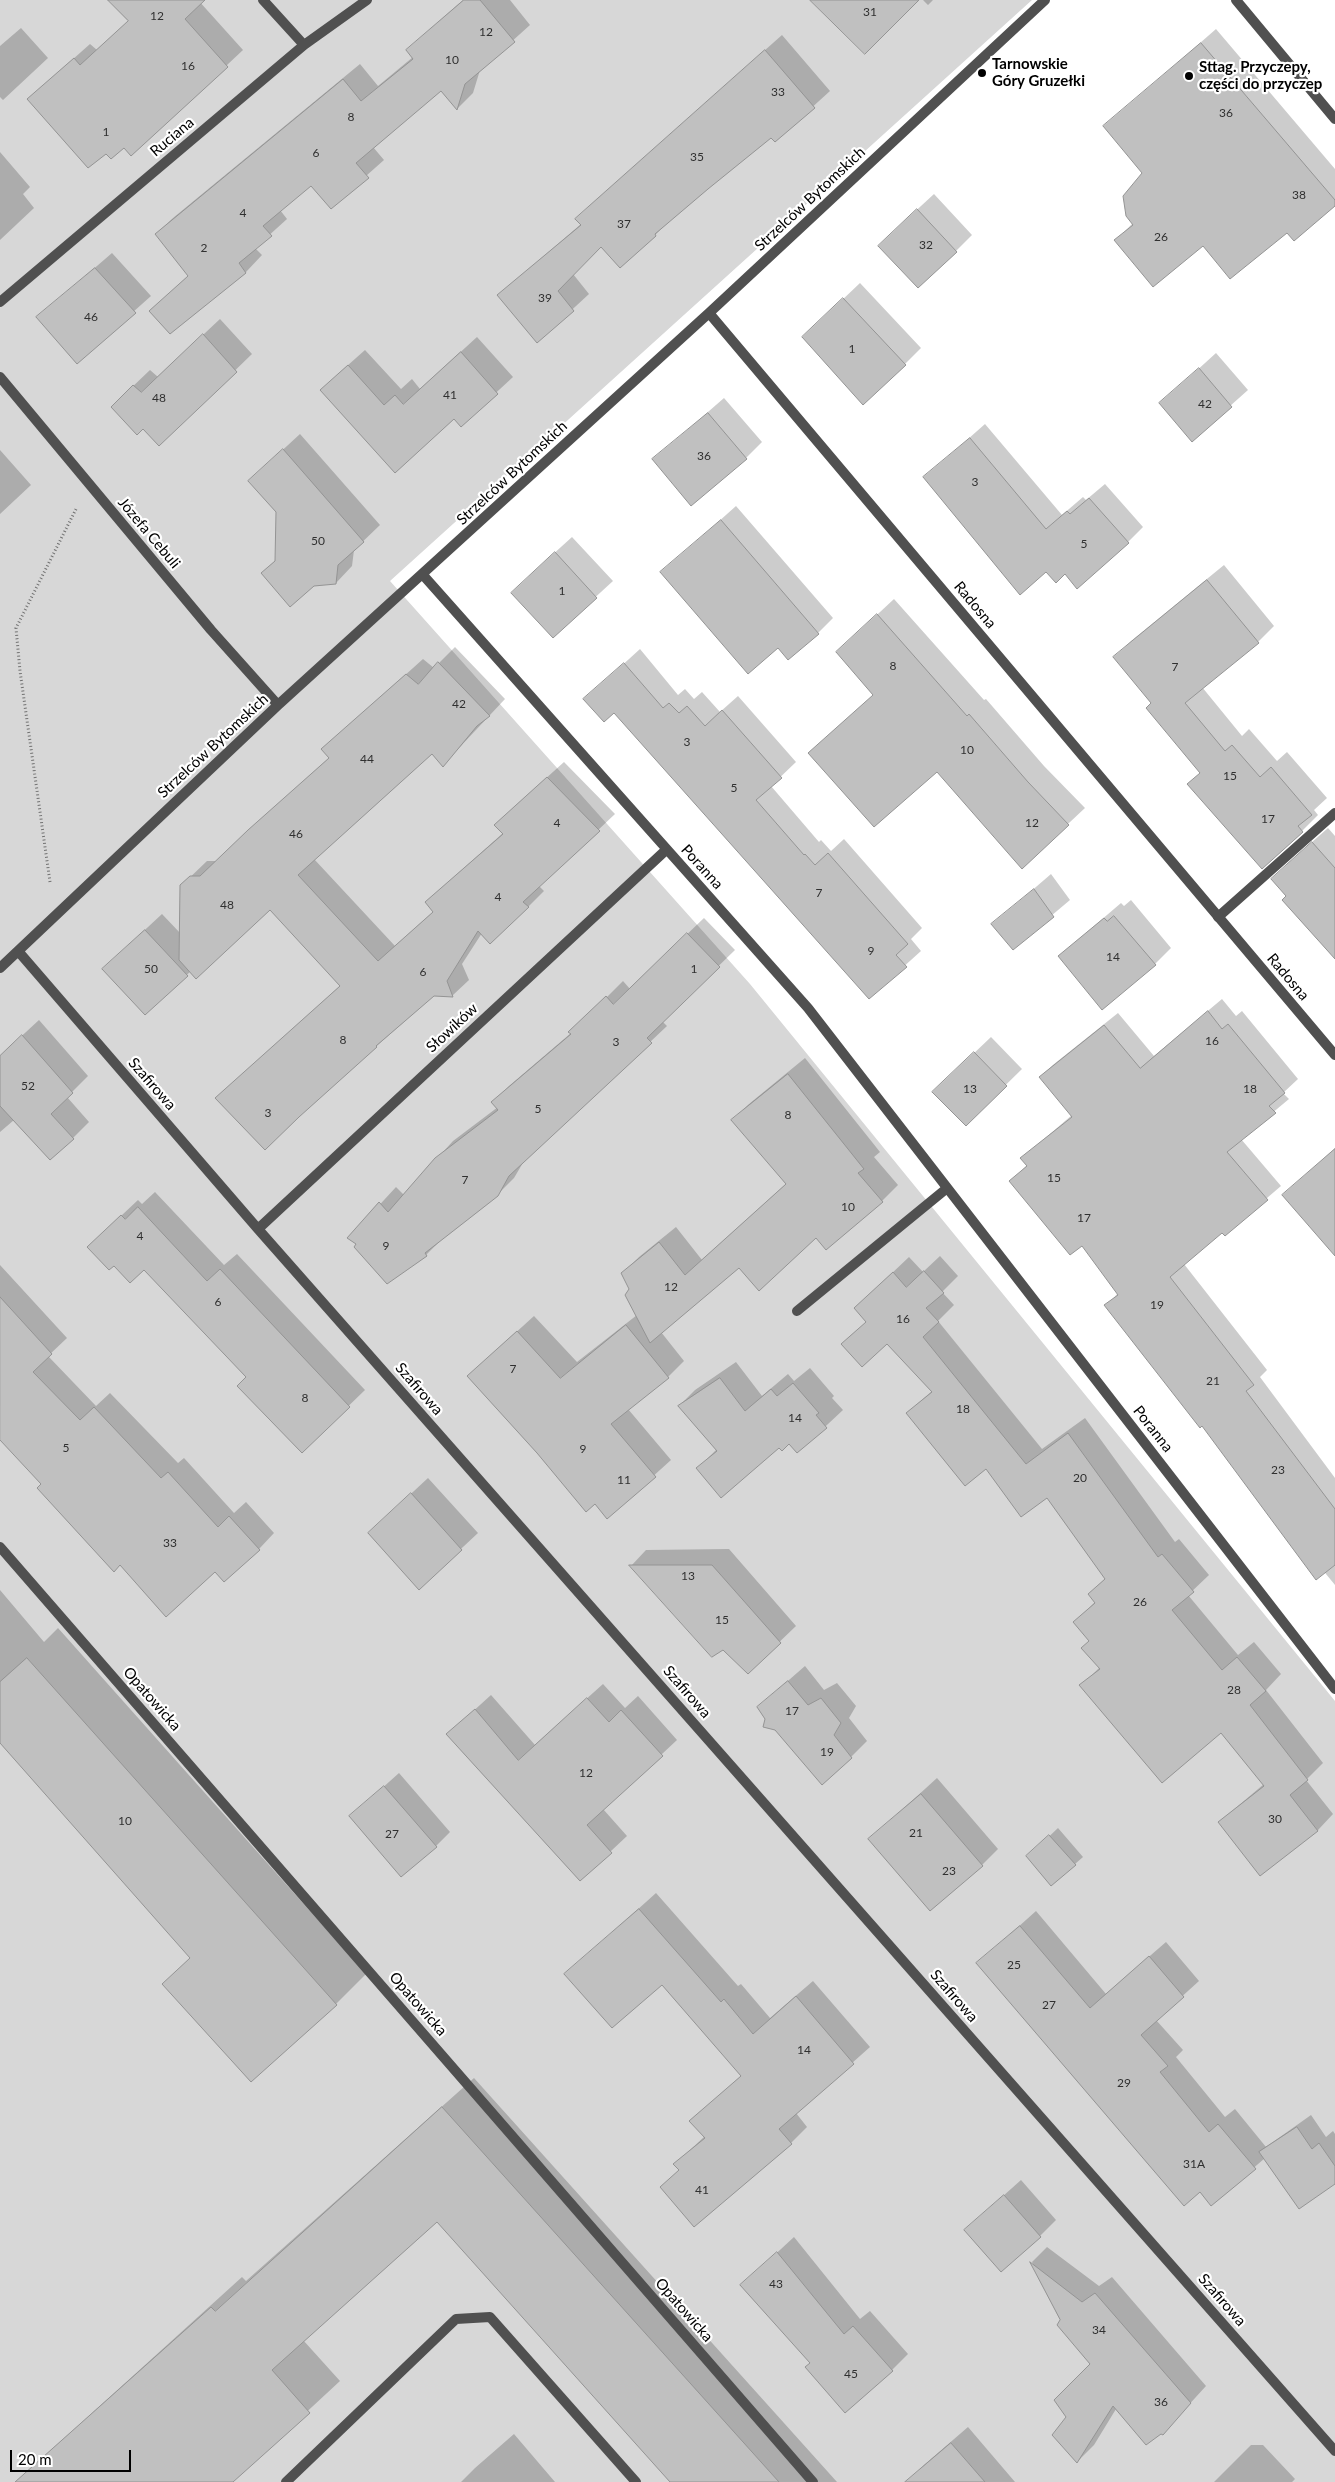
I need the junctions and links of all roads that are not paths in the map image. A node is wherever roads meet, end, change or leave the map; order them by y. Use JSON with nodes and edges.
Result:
{"nodes":[{"id":1,"x":263,"y":0,"type":"edge"},
{"id":2,"x":367,"y":0,"type":"edge"},
{"id":3,"x":1045,"y":0,"type":"edge"},
{"id":4,"x":1236,"y":0,"type":"edge"},
{"id":5,"x":304,"y":46,"type":"junction"},
{"id":6,"x":1335,"y":119,"type":"edge"},
{"id":7,"x":0,"y":302,"type":"edge"},
{"id":8,"x":709,"y":313,"type":"junction"},
{"id":9,"x":0,"y":377,"type":"edge"},
{"id":10,"x":423,"y":575,"type":"junction"},
{"id":11,"x":278,"y":705,"type":"junction"},
{"id":12,"x":1335,"y":813,"type":"edge"},
{"id":13,"x":666,"y":850,"type":"junction"},
{"id":14,"x":1218,"y":917,"type":"junction"},
{"id":15,"x":18,"y":952,"type":"junction"},
{"id":16,"x":0,"y":968,"type":"edge"},
{"id":17,"x":1335,"y":1055,"type":"edge"},
{"id":18,"x":946,"y":1189,"type":"junction"},
{"id":19,"x":258,"y":1229,"type":"junction"},
{"id":20,"x":797,"y":1310,"type":"dead end"},
{"id":21,"x":0,"y":1546,"type":"edge"},
{"id":22,"x":1335,"y":1689,"type":"edge"},
{"id":23,"x":1335,"y":2451,"type":"edge"},
{"id":24,"x":286,"y":2482,"type":"edge"},
{"id":25,"x":636,"y":2482,"type":"edge"},
{"id":26,"x":813,"y":2482,"type":"edge"}],
"edges":[{"from":1,"to":5,"type":"street"},
{"from":2,"to":5,"type":"street","name":"Ruciana"},
{"from":3,"to":8,"type":"street","name":"Strzelców Bytomskich"},
{"from":4,"to":6,"type":"street"},
{"from":5,"to":7,"type":"street","name":"Ruciana"},
{"from":8,"to":10,"type":"street","name":"Strzelców Bytomskich"},
{"from":8,"to":14,"type":"street","name":"Radosna"},
{"from":9,"to":11,"type":"street","name":"Józefa Cebuli"},
{"from":10,"to":11,"type":"street","name":"Strzelców Bytomskich"},
{"from":10,"to":13,"type":"street","name":"Poranna"},
{"from":11,"to":15,"type":"street","name":"Strzelców Bytomskich"},
{"from":12,"to":14,"type":"street"},
{"from":13,"to":18,"type":"street","name":"Poranna"},
{"from":13,"to":19,"type":"street","name":"Słowików"},
{"from":14,"to":17,"type":"street","name":"Radosna"},
{"from":15,"to":16,"type":"street","name":"Strzelców Bytomskich"},
{"from":15,"to":19,"type":"street","name":"Szafirowa"},
{"from":18,"to":20,"type":"street"},
{"from":18,"to":22,"type":"street","name":"Poranna"},
{"from":19,"to":23,"type":"street","name":"Szafirowa"},
{"from":21,"to":26,"type":"street","name":"Opatowicka"},
{"from":24,"to":25,"type":"street"}]}
